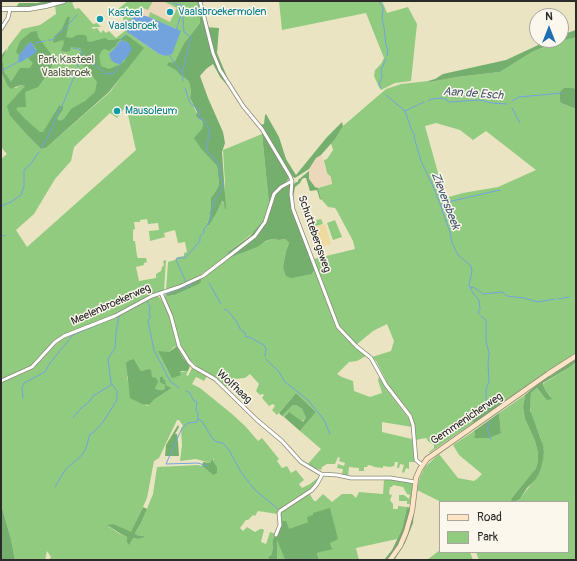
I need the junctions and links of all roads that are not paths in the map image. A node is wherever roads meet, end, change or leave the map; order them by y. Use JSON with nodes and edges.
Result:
{"nodes":[{"id":1,"x":64,"y":1,"type":"edge"},
{"id":2,"x":200,"y":1,"type":"edge"},
{"id":3,"x":1,"y":9,"type":"edge"},
{"id":4,"x":10,"y":10,"type":"junction"},
{"id":5,"x":1,"y":29,"type":"edge"},
{"id":6,"x":292,"y":181,"type":"junction"},
{"id":7,"x":161,"y":294,"type":"junction"},
{"id":8,"x":576,"y":356,"type":"edge"},
{"id":9,"x":1,"y":381,"type":"edge"},
{"id":10,"x":422,"y":465,"type":"junction"},
{"id":11,"x":322,"y":475,"type":"junction"},
{"id":12,"x":415,"y":482,"type":"junction"},
{"id":13,"x":276,"y":535,"type":"dead end"},
{"id":14,"x":390,"y":560,"type":"edge"}],
"edges":[{"from":1,"to":4,"type":"street"},
{"from":2,"to":6,"type":"street","name":"Schuttebergsweg"},
{"from":3,"to":4,"type":"street"},
{"from":4,"to":5,"type":"street"},
{"from":6,"to":7,"type":"street","name":"Meelenbroekerweg"},
{"from":6,"to":10,"type":"street","name":"Schuttebergsweg"},
{"from":7,"to":9,"type":"street","name":"Meelenbroekerweg"},
{"from":7,"to":11,"type":"street","name":"Wolfhaag"},
{"from":8,"to":10,"type":"main road","name":"Gemmenicherweg"},
{"from":10,"to":12,"type":"main road","name":"Gemmenicherweg"},
{"from":11,"to":12,"type":"street","name":"Wolfhaag"},
{"from":11,"to":13,"type":"street"},
{"from":12,"to":14,"type":"main road","name":"Gemmenicherweg"}]}
